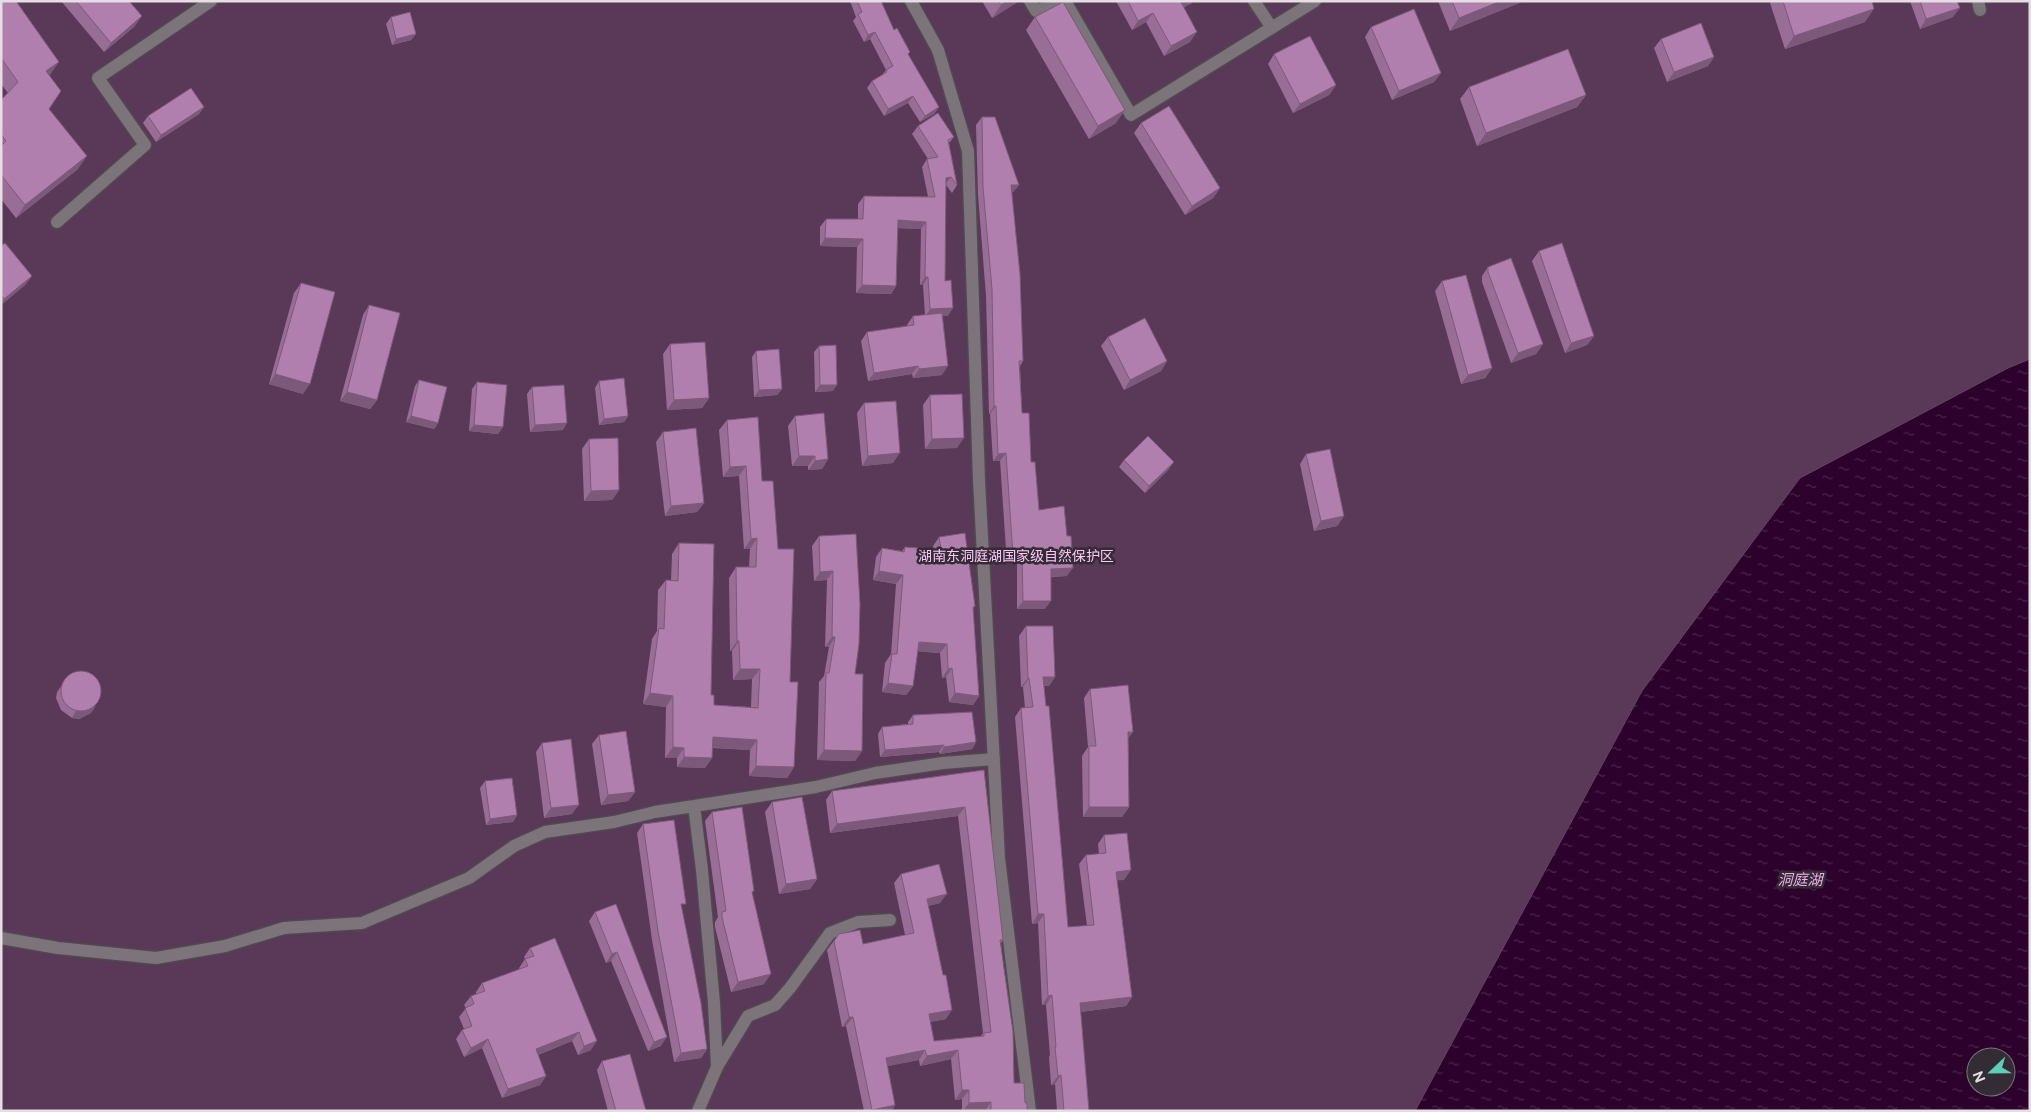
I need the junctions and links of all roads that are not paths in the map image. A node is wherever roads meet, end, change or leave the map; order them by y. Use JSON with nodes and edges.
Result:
{"nodes":[{"id":1,"x":211,"y":1,"type":"edge"},
{"id":2,"x":911,"y":1,"type":"edge"},
{"id":3,"x":1030,"y":1,"type":"edge"},
{"id":4,"x":1060,"y":1,"type":"edge"},
{"id":5,"x":1065,"y":1,"type":"edge"},
{"id":6,"x":1254,"y":1,"type":"edge"},
{"id":7,"x":1315,"y":1,"type":"edge"},
{"id":8,"x":1272,"y":28,"type":"junction"},
{"id":9,"x":57,"y":222,"type":"dead end"},
{"id":10,"x":994,"y":759,"type":"junction"},
{"id":11,"x":694,"y":806,"type":"junction"},
{"id":12,"x":890,"y":920,"type":"dead end"},
{"id":13,"x":1,"y":938,"type":"edge"},
{"id":14,"x":717,"y":1067,"type":"junction"},
{"id":15,"x":698,"y":1111,"type":"edge"},
{"id":16,"x":1030,"y":1111,"type":"edge"}],
"edges":[{"from":1,"to":9,"type":"street"},
{"from":2,"to":10,"type":"street"},
{"from":3,"to":4,"type":"street"},
{"from":5,"to":8,"type":"street"},
{"from":6,"to":8,"type":"street"},
{"from":7,"to":8,"type":"street"},
{"from":10,"to":11,"type":"street"},
{"from":10,"to":16,"type":"street"},
{"from":11,"to":13,"type":"street"},
{"from":11,"to":14,"type":"street"},
{"from":12,"to":14,"type":"street"},
{"from":14,"to":15,"type":"street"}]}
